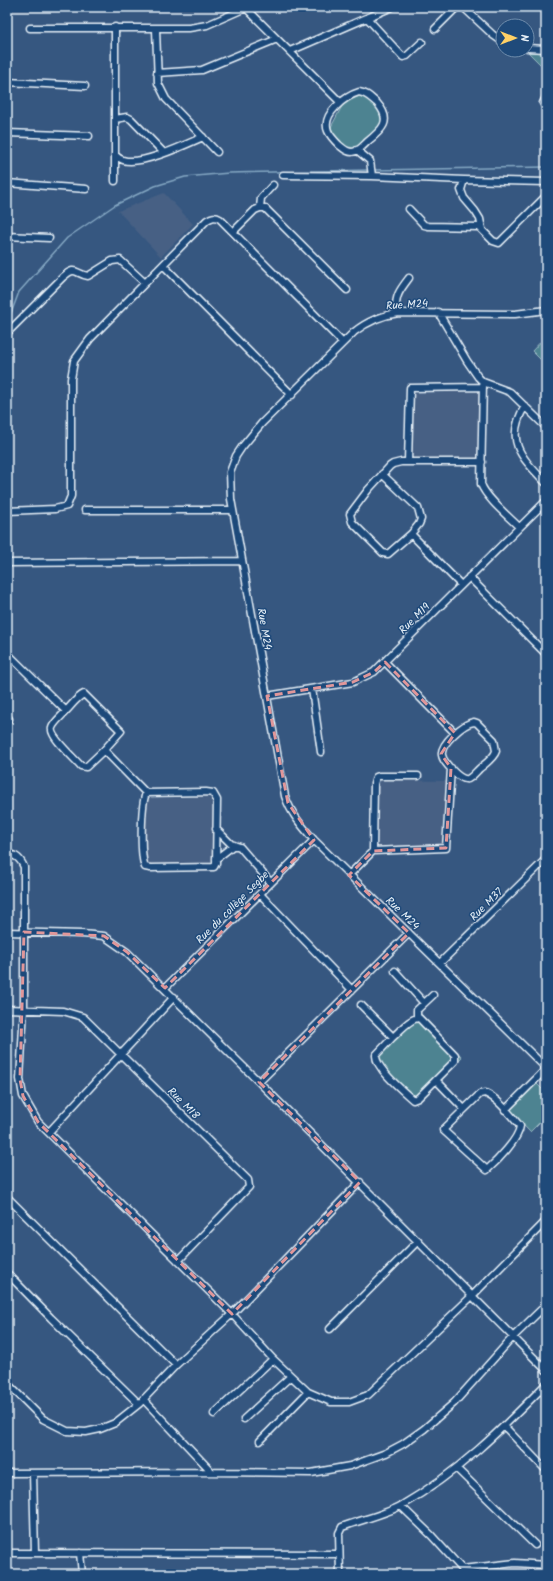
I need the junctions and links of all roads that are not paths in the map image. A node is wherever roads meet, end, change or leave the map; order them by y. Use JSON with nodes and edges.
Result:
{"nodes":[{"id":1,"x":247,"y":7,"type":"edge"},
{"id":2,"x":392,"y":7,"type":"edge"},
{"id":3,"x":457,"y":7,"type":"edge"},
{"id":4,"x":463,"y":7,"type":"edge"},
{"id":5,"x":367,"y":18,"type":"junction"},
{"id":6,"x":115,"y":27,"type":"junction"},
{"id":7,"x":30,"y":28,"type":"dead end"},
{"id":8,"x":156,"y":29,"type":"junction"},
{"id":9,"x":435,"y":29,"type":"dead end"},
{"id":10,"x":495,"y":37,"type":"edge"},
{"id":11,"x":277,"y":38,"type":"junction"},
{"id":12,"x":422,"y":42,"type":"dead end"},
{"id":13,"x":535,"y":48,"type":"edge"},
{"id":14,"x":546,"y":49,"type":"edge"},
{"id":15,"x":290,"y":51,"type":"junction"},
{"id":16,"x":157,"y":73,"type":"junction"},
{"id":17,"x":7,"y":82,"type":"edge"},
{"id":18,"x":85,"y":86,"type":"dead end"},
{"id":19,"x":340,"y":102,"type":"junction"},
{"id":20,"x":115,"y":119,"type":"junction"},
{"id":21,"x":7,"y":132,"type":"edge"},
{"id":22,"x":88,"y":136,"type":"dead end"},
{"id":23,"x":203,"y":137,"type":"junction"},
{"id":24,"x":357,"y":150,"type":"junction"},
{"id":25,"x":217,"y":152,"type":"dead end"},
{"id":26,"x":164,"y":153,"type":"junction"},
{"id":27,"x":115,"y":155,"type":"junction"},
{"id":28,"x":372,"y":172,"type":"junction"},
{"id":29,"x":283,"y":175,"type":"dead end"},
{"id":30,"x":464,"y":180,"type":"junction"},
{"id":31,"x":115,"y":181,"type":"dead end"},
{"id":32,"x":546,"y":182,"type":"edge"},
{"id":33,"x":7,"y":183,"type":"edge"},
{"id":34,"x":273,"y":185,"type":"dead end"},
{"id":35,"x":86,"y":189,"type":"dead end"},
{"id":36,"x":545,"y":198,"type":"edge"},
{"id":37,"x":260,"y":208,"type":"junction"},
{"id":38,"x":409,"y":209,"type":"dead end"},
{"id":39,"x":482,"y":229,"type":"junction"},
{"id":40,"x":233,"y":232,"type":"junction"},
{"id":41,"x":7,"y":236,"type":"edge"},
{"id":42,"x":49,"y":238,"type":"dead end"},
{"id":43,"x":163,"y":265,"type":"junction"},
{"id":44,"x":409,"y":278,"type":"dead end"},
{"id":45,"x":145,"y":283,"type":"junction"},
{"id":46,"x":347,"y":290,"type":"dead end"},
{"id":47,"x":546,"y":310,"type":"edge"},
{"id":48,"x":438,"y":312,"type":"junction"},
{"id":49,"x":396,"y":313,"type":"junction"},
{"id":50,"x":9,"y":331,"type":"dead end"},
{"id":51,"x":343,"y":343,"type":"junction"},
{"id":52,"x":482,"y":384,"type":"junction"},
{"id":53,"x":292,"y":395,"type":"junction"},
{"id":54,"x":525,"y":406,"type":"junction"},
{"id":55,"x":546,"y":427,"type":"edge"},
{"id":56,"x":408,"y":462,"type":"junction"},
{"id":57,"x":482,"y":462,"type":"junction"},
{"id":58,"x":382,"y":474,"type":"junction"},
{"id":59,"x":546,"y":483,"type":"edge"},
{"id":60,"x":546,"y":501,"type":"edge"},
{"id":61,"x":85,"y":510,"type":"dead end"},
{"id":62,"x":233,"y":510,"type":"junction"},
{"id":63,"x":7,"y":511,"type":"edge"},
{"id":64,"x":519,"y":527,"type":"junction"},
{"id":65,"x":411,"y":534,"type":"junction"},
{"id":66,"x":242,"y":561,"type":"junction"},
{"id":67,"x":7,"y":563,"type":"edge"},
{"id":68,"x":469,"y":577,"type":"junction"},
{"id":69,"x":461,"y":585,"type":"junction"},
{"id":70,"x":7,"y":653,"type":"edge"},
{"id":71,"x":546,"y":654,"type":"edge"},
{"id":72,"x":385,"y":662,"type":"junction"},
{"id":73,"x":312,"y":689,"type":"junction"},
{"id":74,"x":267,"y":696,"type":"junction"},
{"id":75,"x":66,"y":711,"type":"junction"},
{"id":76,"x":455,"y":733,"type":"junction"},
{"id":77,"x":104,"y":750,"type":"junction"},
{"id":78,"x":321,"y":752,"type":"dead end"},
{"id":79,"x":451,"y":768,"type":"junction"},
{"id":80,"x":418,"y":776,"type":"dead end"},
{"id":81,"x":146,"y":793,"type":"junction"},
{"id":82,"x":216,"y":829,"type":"junction"},
{"id":83,"x":314,"y":840,"type":"junction"},
{"id":84,"x":234,"y":845,"type":"junction"},
{"id":85,"x":373,"y":851,"type":"junction"},
{"id":86,"x":7,"y":854,"type":"edge"},
{"id":87,"x":216,"y":859,"type":"junction"},
{"id":88,"x":545,"y":861,"type":"edge"},
{"id":89,"x":349,"y":875,"type":"junction"},
{"id":90,"x":270,"y":883,"type":"junction"},
{"id":91,"x":260,"y":894,"type":"junction"},
{"id":92,"x":7,"y":932,"type":"edge"},
{"id":93,"x":24,"y":932,"type":"junction"},
{"id":94,"x":409,"y":933,"type":"junction"},
{"id":95,"x":440,"y":963,"type":"junction"},
{"id":96,"x":395,"y":971,"type":"dead end"},
{"id":97,"x":165,"y":988,"type":"junction"},
{"id":98,"x":352,"y":990,"type":"junction"},
{"id":99,"x":433,"y":995,"type":"dead end"},
{"id":100,"x":174,"y":997,"type":"junction"},
{"id":101,"x":424,"y":1003,"type":"junction"},
{"id":102,"x":361,"y":1005,"type":"dead end"},
{"id":103,"x":7,"y":1009,"type":"edge"},
{"id":104,"x":24,"y":1009,"type":"junction"},
{"id":105,"x":417,"y":1018,"type":"junction"},
{"id":106,"x":393,"y":1037,"type":"junction"},
{"id":107,"x":122,"y":1055,"type":"junction"},
{"id":108,"x":546,"y":1069,"type":"edge"},
{"id":109,"x":436,"y":1080,"type":"junction"},
{"id":110,"x":259,"y":1082,"type":"junction"},
{"id":111,"x":464,"y":1109,"type":"junction"},
{"id":112,"x":505,"y":1110,"type":"junction"},
{"id":113,"x":49,"y":1132,"type":"junction"},
{"id":114,"x":360,"y":1182,"type":"junction"},
{"id":115,"x":7,"y":1197,"type":"edge"},
{"id":116,"x":546,"y":1221,"type":"edge"},
{"id":117,"x":418,"y":1241,"type":"junction"},
{"id":118,"x":178,"y":1261,"type":"junction"},
{"id":119,"x":7,"y":1273,"type":"edge"},
{"id":120,"x":472,"y":1296,"type":"junction"},
{"id":121,"x":546,"y":1305,"type":"edge"},
{"id":122,"x":232,"y":1314,"type":"junction"},
{"id":123,"x":330,"y":1329,"type":"dead end"},
{"id":124,"x":513,"y":1337,"type":"junction"},
{"id":125,"x":273,"y":1359,"type":"junction"},
{"id":126,"x":176,"y":1365,"type":"junction"},
{"id":127,"x":546,"y":1370,"type":"edge"},
{"id":128,"x":291,"y":1376,"type":"junction"},
{"id":129,"x":7,"y":1383,"type":"edge"},
{"id":130,"x":546,"y":1384,"type":"edge"},
{"id":131,"x":308,"y":1392,"type":"junction"},
{"id":132,"x":141,"y":1402,"type":"junction"},
{"id":133,"x":214,"y":1414,"type":"dead end"},
{"id":134,"x":244,"y":1419,"type":"dead end"},
{"id":135,"x":505,"y":1427,"type":"junction"},
{"id":136,"x":260,"y":1442,"type":"dead end"},
{"id":137,"x":457,"y":1469,"type":"junction"},
{"id":138,"x":546,"y":1470,"type":"edge"},
{"id":139,"x":212,"y":1472,"type":"junction"},
{"id":140,"x":7,"y":1473,"type":"edge"},
{"id":141,"x":33,"y":1473,"type":"junction"},
{"id":142,"x":401,"y":1506,"type":"junction"},
{"id":143,"x":535,"y":1545,"type":"dead end"},
{"id":144,"x":7,"y":1553,"type":"edge"},
{"id":145,"x":35,"y":1553,"type":"junction"},
{"id":146,"x":80,"y":1553,"type":"junction"},
{"id":147,"x":339,"y":1554,"type":"junction"},
{"id":148,"x":546,"y":1565,"type":"edge"},
{"id":149,"x":462,"y":1571,"type":"edge"},
{"id":150,"x":82,"y":1574,"type":"edge"},
{"id":151,"x":340,"y":1574,"type":"edge"}],
"edges":[{"from":1,"to":8,"type":"street"},
{"from":1,"to":11,"type":"street"},
{"from":2,"to":5,"type":"street"},
{"from":3,"to":9,"type":"street"},
{"from":4,"to":10,"type":"street"},
{"from":5,"to":12,"type":"street"},
{"from":5,"to":15,"type":"street"},
{"from":6,"to":7,"type":"street"},
{"from":6,"to":8,"type":"street"},
{"from":6,"to":20,"type":"street"},
{"from":8,"to":16,"type":"street"},
{"from":11,"to":15,"type":"street"},
{"from":11,"to":16,"type":"street"},
{"from":13,"to":14,"type":"street"},
{"from":15,"to":19,"type":"street"},
{"from":16,"to":23,"type":"street"},
{"from":17,"to":18,"type":"street"},
{"from":19,"to":24,"type":"street"},
{"from":19,"to":24,"type":"street"},
{"from":20,"to":26,"type":"street"},
{"from":20,"to":27,"type":"street"},
{"from":21,"to":22,"type":"street"},
{"from":23,"to":25,"type":"street"},
{"from":23,"to":26,"type":"street"},
{"from":24,"to":28,"type":"street"},
{"from":26,"to":27,"type":"street"},
{"from":27,"to":31,"type":"street"},
{"from":28,"to":29,"type":"street"},
{"from":28,"to":30,"type":"street"},
{"from":30,"to":32,"type":"street"},
{"from":30,"to":39,"type":"street"},
{"from":33,"to":35,"type":"street"},
{"from":34,"to":37,"type":"street"},
{"from":36,"to":39,"type":"street"},
{"from":37,"to":40,"type":"street"},
{"from":37,"to":46,"type":"street"},
{"from":38,"to":39,"type":"street"},
{"from":40,"to":43,"type":"street"},
{"from":40,"to":51,"type":"street"},
{"from":41,"to":42,"type":"street"},
{"from":43,"to":45,"type":"street"},
{"from":43,"to":53,"type":"street"},
{"from":44,"to":49,"type":"street"},
{"from":45,"to":50,"type":"street"},
{"from":45,"to":63,"type":"street"},
{"from":47,"to":48,"type":"street","name":"Rue M24"},
{"from":48,"to":49,"type":"street","name":"Rue M24"},
{"from":48,"to":52,"type":"street"},
{"from":49,"to":51,"type":"street","name":"Rue M24"},
{"from":51,"to":53,"type":"street","name":"Rue M24"},
{"from":52,"to":54,"type":"street"},
{"from":52,"to":56,"type":"street"},
{"from":52,"to":57,"type":"street"},
{"from":53,"to":62,"type":"street","name":"Rue M24"},
{"from":54,"to":55,"type":"street"},
{"from":54,"to":59,"type":"street"},
{"from":56,"to":57,"type":"street"},
{"from":56,"to":58,"type":"street"},
{"from":57,"to":64,"type":"street"},
{"from":58,"to":65,"type":"street"},
{"from":58,"to":65,"type":"street"},
{"from":60,"to":64,"type":"street","name":"Rue M19"},
{"from":61,"to":62,"type":"street"},
{"from":62,"to":66,"type":"street","name":"Rue M24"},
{"from":64,"to":68,"type":"street","name":"Rue M19"},
{"from":65,"to":69,"type":"street"},
{"from":66,"to":67,"type":"street"},
{"from":66,"to":74,"type":"street","name":"Rue M24"},
{"from":68,"to":69,"type":"street","name":"Rue M19"},
{"from":68,"to":71,"type":"street"},
{"from":69,"to":72,"type":"street","name":"Rue M19"},
{"from":70,"to":75,"type":"street"},
{"from":72,"to":73,"type":"street","name":"Rue M19"},
{"from":72,"to":76,"type":"street"},
{"from":73,"to":74,"type":"street","name":"Rue M19"},
{"from":73,"to":78,"type":"street"},
{"from":74,"to":83,"type":"street","name":"Rue M24"},
{"from":75,"to":77,"type":"street"},
{"from":75,"to":77,"type":"street"},
{"from":76,"to":79,"type":"street"},
{"from":76,"to":79,"type":"street"},
{"from":77,"to":81,"type":"street"},
{"from":79,"to":85,"type":"street"},
{"from":80,"to":85,"type":"street"},
{"from":81,"to":82,"type":"street"},
{"from":81,"to":87,"type":"street"},
{"from":82,"to":84,"type":"street"},
{"from":82,"to":87,"type":"street"},
{"from":83,"to":89,"type":"street","name":"Rue M24"},
{"from":83,"to":90,"type":"street","name":"Rue du collège Segbe"},
{"from":84,"to":87,"type":"street"},
{"from":84,"to":90,"type":"street"},
{"from":85,"to":89,"type":"street"},
{"from":86,"to":93,"type":"street"},
{"from":88,"to":95,"type":"street","name":"Rue M37"},
{"from":89,"to":94,"type":"street","name":"Rue M24"},
{"from":90,"to":91,"type":"street","name":"Rue du collège Segbe"},
{"from":91,"to":97,"type":"street","name":"Rue du collège Segbe"},
{"from":91,"to":98,"type":"street"},
{"from":92,"to":93,"type":"street"},
{"from":93,"to":97,"type":"street"},
{"from":93,"to":104,"type":"street"},
{"from":94,"to":95,"type":"street","name":"Rue M24"},
{"from":94,"to":98,"type":"street"},
{"from":95,"to":108,"type":"street","name":"Rue M24"},
{"from":96,"to":101,"type":"street"},
{"from":97,"to":100,"type":"street"},
{"from":98,"to":110,"type":"street"},
{"from":99,"to":101,"type":"street"},
{"from":100,"to":107,"type":"street"},
{"from":100,"to":110,"type":"street"},
{"from":101,"to":105,"type":"street"},
{"from":102,"to":106,"type":"street"},
{"from":103,"to":104,"type":"street","name":"Rue M18"},
{"from":104,"to":107,"type":"street","name":"Rue M18"},
{"from":104,"to":113,"type":"street"},
{"from":105,"to":106,"type":"street"},
{"from":105,"to":109,"type":"street"},
{"from":106,"to":109,"type":"street"},
{"from":107,"to":113,"type":"street"},
{"from":107,"to":118,"type":"street","name":"Rue M18"},
{"from":108,"to":112,"type":"street"},
{"from":109,"to":111,"type":"street"},
{"from":110,"to":114,"type":"street"},
{"from":111,"to":112,"type":"street"},
{"from":111,"to":112,"type":"street"},
{"from":113,"to":118,"type":"street"},
{"from":114,"to":117,"type":"street"},
{"from":114,"to":122,"type":"street"},
{"from":115,"to":126,"type":"street"},
{"from":116,"to":120,"type":"street"},
{"from":117,"to":120,"type":"street"},
{"from":117,"to":123,"type":"street"},
{"from":118,"to":122,"type":"street"},
{"from":119,"to":132,"type":"street"},
{"from":120,"to":124,"type":"street"},
{"from":120,"to":131,"type":"street"},
{"from":121,"to":124,"type":"street"},
{"from":122,"to":125,"type":"street"},
{"from":122,"to":126,"type":"street"},
{"from":124,"to":127,"type":"street"},
{"from":124,"to":139,"type":"street"},
{"from":125,"to":128,"type":"street"},
{"from":125,"to":133,"type":"street"},
{"from":126,"to":132,"type":"street"},
{"from":128,"to":131,"type":"street"},
{"from":128,"to":134,"type":"street"},
{"from":129,"to":132,"type":"street"},
{"from":130,"to":135,"type":"street"},
{"from":131,"to":136,"type":"street"},
{"from":132,"to":139,"type":"street"},
{"from":135,"to":137,"type":"street"},
{"from":135,"to":138,"type":"street"},
{"from":137,"to":142,"type":"street"},
{"from":137,"to":143,"type":"street"},
{"from":139,"to":141,"type":"street"},
{"from":140,"to":141,"type":"street"},
{"from":141,"to":145,"type":"street"},
{"from":142,"to":147,"type":"street"},
{"from":142,"to":149,"type":"street"},
{"from":144,"to":145,"type":"street"},
{"from":145,"to":146,"type":"street"},
{"from":146,"to":147,"type":"street"},
{"from":146,"to":150,"type":"street"},
{"from":147,"to":151,"type":"street"},
{"from":148,"to":149,"type":"street"}]}
